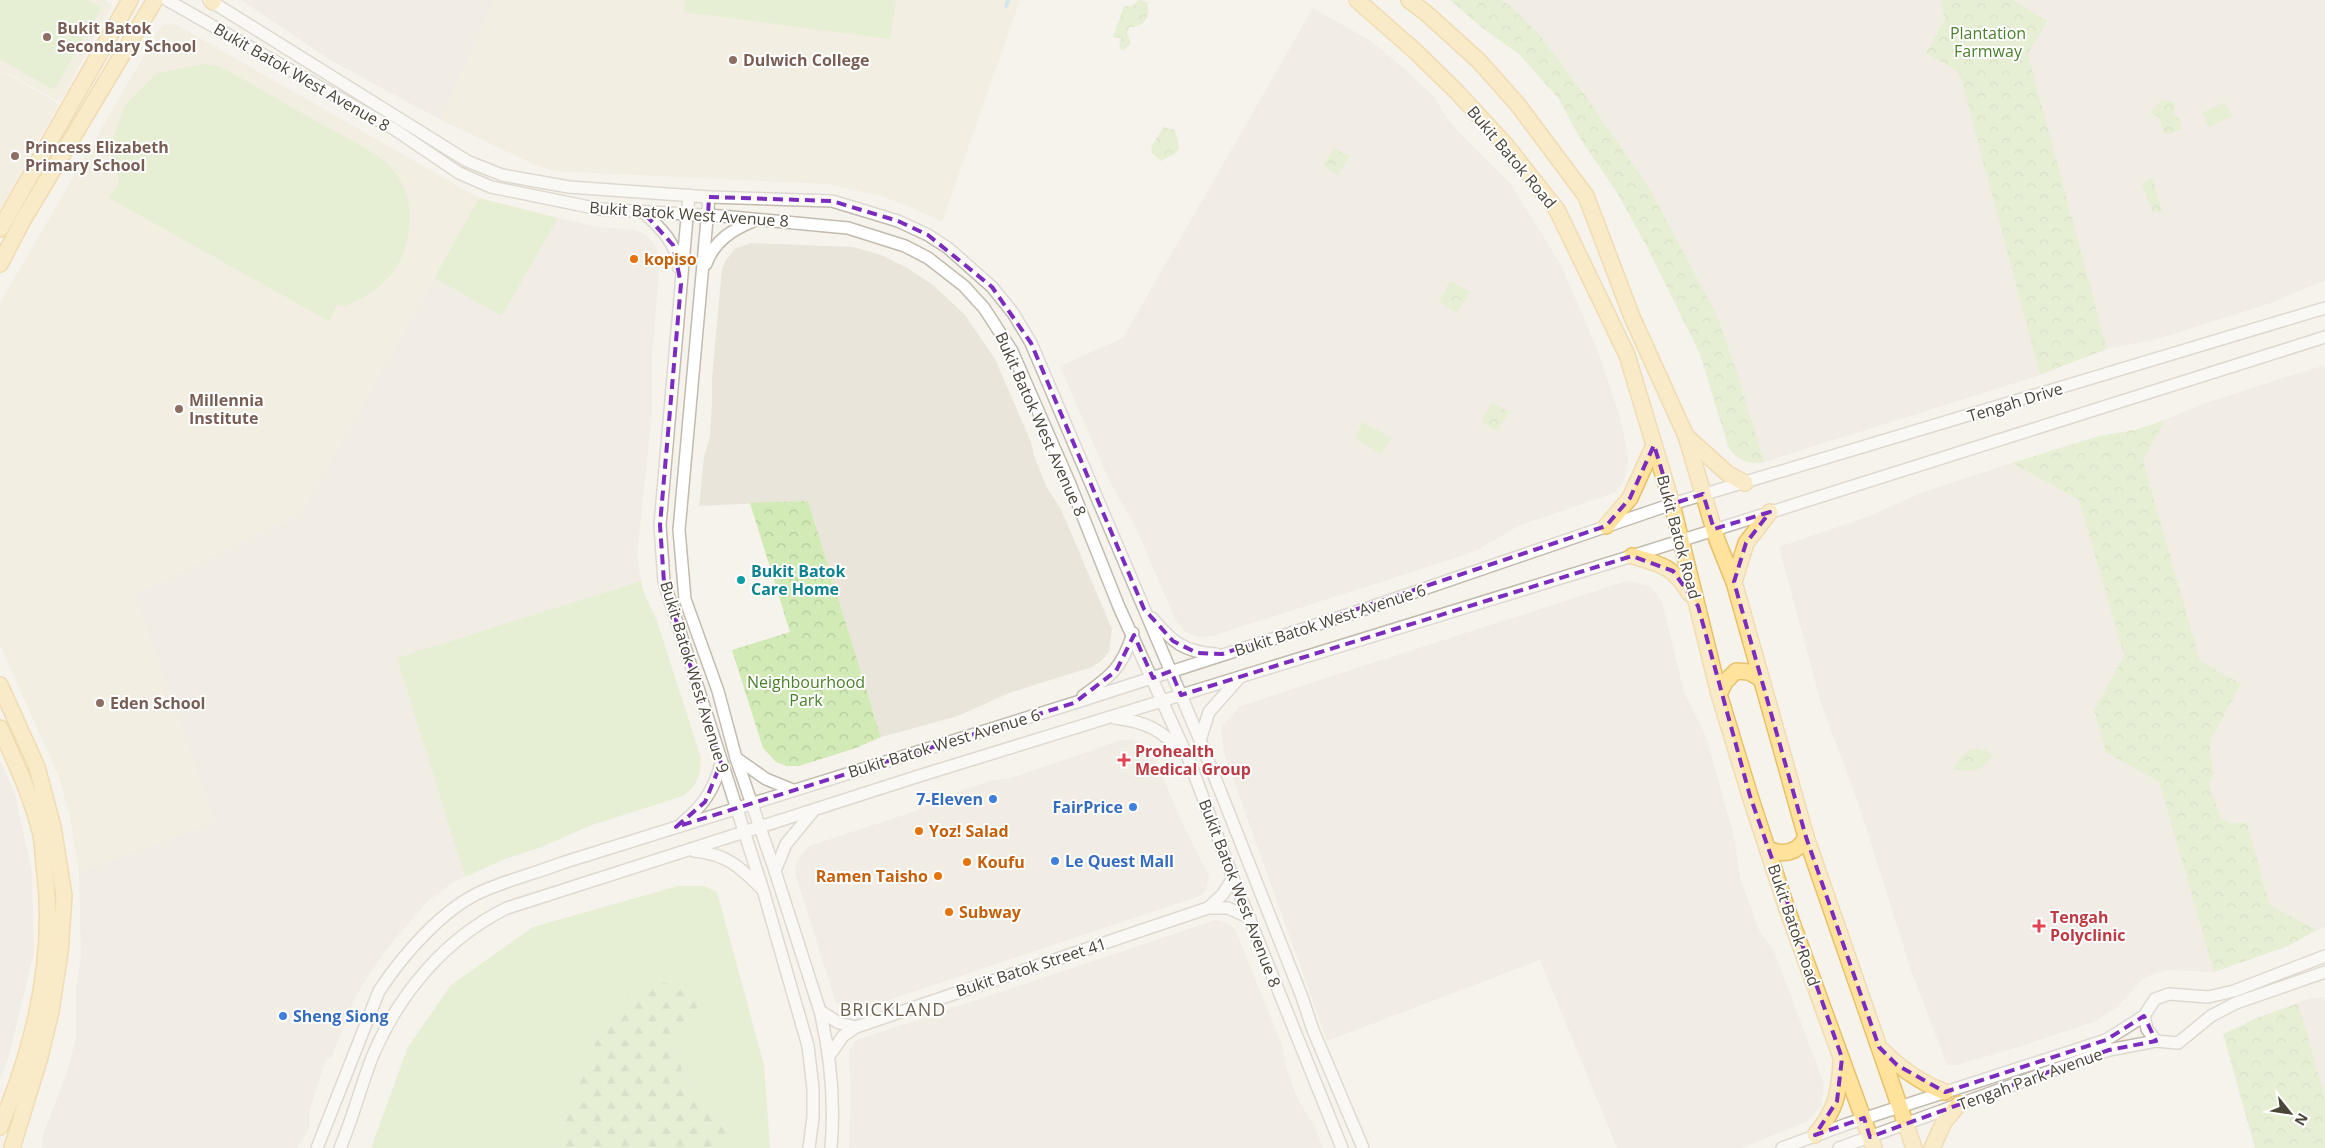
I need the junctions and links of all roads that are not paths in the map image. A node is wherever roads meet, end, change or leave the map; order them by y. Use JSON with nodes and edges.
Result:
{"nodes":[{"id":1,"x":130,"y":0,"type":"edge"},
{"id":2,"x":155,"y":0,"type":"edge"},
{"id":3,"x":167,"y":0,"type":"edge"},
{"id":4,"x":1409,"y":0,"type":"edge"},
{"id":5,"x":212,"y":1,"type":"edge"},
{"id":6,"x":1359,"y":1,"type":"edge"},
{"id":7,"x":689,"y":196,"type":"junction"},
{"id":8,"x":710,"y":197,"type":"junction"},
{"id":9,"x":644,"y":213,"type":"junction"},
{"id":10,"x":687,"y":216,"type":"junction"},
{"id":11,"x":708,"y":216,"type":"junction"},
{"id":12,"x":757,"y":220,"type":"junction"},
{"id":13,"x":0,"y":229,"type":"edge"},
{"id":14,"x":0,"y":264,"type":"edge"},
{"id":15,"x":703,"y":273,"type":"junction"},
{"id":16,"x":681,"y":284,"type":"junction"},
{"id":17,"x":2325,"y":308,"type":"edge"},
{"id":18,"x":2325,"y":337,"type":"edge"},
{"id":19,"x":1686,"y":436,"type":"junction"},
{"id":20,"x":1654,"y":445,"type":"junction"},
{"id":21,"x":1745,"y":483,"type":"junction"},
{"id":22,"x":1704,"y":494,"type":"junction"},
{"id":23,"x":1672,"y":504,"type":"junction"},
{"id":24,"x":1770,"y":512,"type":"junction"},
{"id":25,"x":1606,"y":526,"type":"junction"},
{"id":26,"x":1714,"y":529,"type":"junction"},
{"id":27,"x":1681,"y":540,"type":"junction"},
{"id":28,"x":1632,"y":556,"type":"junction"},
{"id":29,"x":1734,"y":582,"type":"junction"},
{"id":30,"x":1698,"y":606,"type":"junction"},
{"id":31,"x":1144,"y":610,"type":"junction"},
{"id":32,"x":1133,"y":633,"type":"junction"},
{"id":33,"x":1222,"y":654,"type":"junction"},
{"id":34,"x":1171,"y":671,"type":"junction"},
{"id":35,"x":1241,"y":676,"type":"junction"},
{"id":36,"x":1152,"y":678,"type":"junction"},
{"id":37,"x":1761,"y":679,"type":"junction"},
{"id":38,"x":0,"y":685,"type":"edge"},
{"id":39,"x":1720,"y":694,"type":"junction"},
{"id":40,"x":1181,"y":695,"type":"junction"},
{"id":41,"x":1163,"y":701,"type":"junction"},
{"id":42,"x":1074,"y":703,"type":"junction"},
{"id":43,"x":1111,"y":718,"type":"junction"},
{"id":44,"x":0,"y":728,"type":"edge"},
{"id":45,"x":1200,"y":740,"type":"junction"},
{"id":46,"x":736,"y":758,"type":"junction"},
{"id":47,"x":1189,"y":760,"type":"junction"},
{"id":48,"x":721,"y":764,"type":"junction"},
{"id":49,"x":793,"y":790,"type":"junction"},
{"id":50,"x":752,"y":804,"type":"junction"},
{"id":51,"x":736,"y":808,"type":"junction"},
{"id":52,"x":815,"y":809,"type":"junction"},
{"id":53,"x":676,"y":827,"type":"junction"},
{"id":54,"x":760,"y":827,"type":"junction"},
{"id":55,"x":744,"y":833,"type":"junction"},
{"id":56,"x":1806,"y":837,"type":"junction"},
{"id":57,"x":1768,"y":850,"type":"junction"},
{"id":58,"x":687,"y":851,"type":"junction"},
{"id":59,"x":775,"y":871,"type":"junction"},
{"id":60,"x":1233,"y":878,"type":"junction"},
{"id":61,"x":762,"y":890,"type":"junction"},
{"id":62,"x":1208,"y":908,"type":"junction"},
{"id":63,"x":1250,"y":918,"type":"junction"},
{"id":64,"x":2325,"y":956,"type":"edge"},
{"id":65,"x":2325,"y":972,"type":"edge"},
{"id":66,"x":820,"y":1011,"type":"junction"},
{"id":67,"x":2144,"y":1016,"type":"junction"},
{"id":68,"x":856,"y":1027,"type":"junction"},
{"id":69,"x":2156,"y":1041,"type":"junction"},
{"id":70,"x":1879,"y":1047,"type":"junction"},
{"id":71,"x":829,"y":1056,"type":"junction"},
{"id":72,"x":1842,"y":1058,"type":"junction"},
{"id":73,"x":1945,"y":1092,"type":"junction"},
{"id":74,"x":1959,"y":1104,"type":"junction"},
{"id":75,"x":1899,"y":1107,"type":"junction"},
{"id":76,"x":4,"y":1114,"type":"edge"},
{"id":77,"x":1864,"y":1118,"type":"junction"},
{"id":78,"x":1905,"y":1124,"type":"junction"},
{"id":79,"x":0,"y":1127,"type":"edge"},
{"id":80,"x":1815,"y":1135,"type":"junction"},
{"id":81,"x":1872,"y":1142,"type":"edge"},
{"id":82,"x":15,"y":1145,"type":"edge"},
{"id":83,"x":317,"y":1148,"type":"edge"},
{"id":84,"x":340,"y":1148,"type":"edge"},
{"id":85,"x":810,"y":1148,"type":"edge"},
{"id":86,"x":831,"y":1148,"type":"edge"},
{"id":87,"x":1342,"y":1148,"type":"edge"},
{"id":88,"x":1363,"y":1148,"type":"edge"},
{"id":89,"x":1782,"y":1148,"type":"edge"},
{"id":90,"x":1839,"y":1148,"type":"edge"},
{"id":91,"x":1914,"y":1148,"type":"edge"},
{"id":92,"x":1932,"y":1148,"type":"edge"}],
"edges":[{"from":1,"to":13,"type":"main road"},
{"from":2,"to":14,"type":"main road"},
{"from":3,"to":9,"type":"street","name":"Bukit Batok West Avenue 8"},
{"from":4,"to":19,"type":"main road","name":"Bukit Batok Road"},
{"from":5,"to":7,"type":"street","name":"Bukit Batok West Avenue 8"},
{"from":6,"to":20,"type":"main road","name":"Bukit Batok Road"},
{"from":7,"to":8,"type":"street","name":"Bukit Batok West Avenue 8"},
{"from":7,"to":10,"type":"street","name":"Bukit Batok West Avenue 9"},
{"from":8,"to":11,"type":"street","name":"Bukit Batok West Avenue 9"},
{"from":8,"to":31,"type":"street","name":"Bukit Batok West Avenue 8"},
{"from":9,"to":10,"type":"street","name":"Bukit Batok West Avenue 8"},
{"from":9,"to":16,"type":"street"},
{"from":10,"to":11,"type":"street","name":"Bukit Batok West Avenue 8"},
{"from":10,"to":16,"type":"street","name":"Bukit Batok West Avenue 9"},
{"from":11,"to":12,"type":"street","name":"Bukit Batok West Avenue 8"},
{"from":11,"to":15,"type":"street","name":"Bukit Batok West Avenue 9"},
{"from":12,"to":15,"type":"street"},
{"from":12,"to":32,"type":"street","name":"Bukit Batok West Avenue 8"},
{"from":15,"to":46,"type":"street","name":"Bukit Batok West Avenue 9"},
{"from":16,"to":48,"type":"street","name":"Bukit Batok West Avenue 9"},
{"from":17,"to":21,"type":"street","name":"Tengah Drive"},
{"from":18,"to":24,"type":"street","name":"Tengah Drive"},
{"from":19,"to":21,"type":"main road"},
{"from":19,"to":22,"type":"main road","name":"Bukit Batok Road"},
{"from":20,"to":23,"type":"main road","name":"Bukit Batok Road"},
{"from":20,"to":25,"type":"main road"},
{"from":21,"to":22,"type":"street","name":"Tengah Drive"},
{"from":22,"to":23,"type":"street","name":"Bukit Batok West Avenue 6"},
{"from":22,"to":26,"type":"main road","name":"Bukit Batok Road"},
{"from":23,"to":25,"type":"street","name":"Bukit Batok West Avenue 6"},
{"from":23,"to":27,"type":"main road","name":"Bukit Batok Road"},
{"from":24,"to":26,"type":"street","name":"Tengah Drive"},
{"from":24,"to":29,"type":"main road"},
{"from":25,"to":33,"type":"street","name":"Bukit Batok West Avenue 6"},
{"from":26,"to":27,"type":"street","name":"Bukit Batok West Avenue 6"},
{"from":26,"to":29,"type":"main road","name":"Bukit Batok Road"},
{"from":27,"to":28,"type":"street","name":"Bukit Batok West Avenue 6"},
{"from":27,"to":30,"type":"main road","name":"Bukit Batok Road"},
{"from":28,"to":30,"type":"main road"},
{"from":28,"to":35,"type":"street","name":"Bukit Batok West Avenue 6"},
{"from":29,"to":37,"type":"main road","name":"Bukit Batok Road"},
{"from":30,"to":39,"type":"main road","name":"Bukit Batok Road"},
{"from":31,"to":33,"type":"street"},
{"from":31,"to":34,"type":"street","name":"Bukit Batok West Avenue 8"},
{"from":32,"to":36,"type":"street","name":"Bukit Batok West Avenue 8"},
{"from":32,"to":42,"type":"street"},
{"from":33,"to":34,"type":"street","name":"Bukit Batok West Avenue 6"},
{"from":34,"to":36,"type":"street","name":"Bukit Batok West Avenue 6"},
{"from":34,"to":40,"type":"street","name":"Bukit Batok West Avenue 8"},
{"from":35,"to":40,"type":"street","name":"Bukit Batok West Avenue 6"},
{"from":35,"to":45,"type":"street"},
{"from":36,"to":41,"type":"street","name":"Bukit Batok West Avenue 8"},
{"from":36,"to":42,"type":"street","name":"Bukit Batok West Avenue 6"},
{"from":37,"to":39,"type":"main road"},
{"from":37,"to":56,"type":"main road","name":"Bukit Batok Road"},
{"from":38,"to":82,"type":"main road"},
{"from":39,"to":57,"type":"main road","name":"Bukit Batok Road"},
{"from":40,"to":41,"type":"street","name":"Bukit Batok West Avenue 6"},
{"from":40,"to":45,"type":"street","name":"Bukit Batok West Avenue 8"},
{"from":41,"to":43,"type":"street","name":"Bukit Batok West Avenue 6"},
{"from":41,"to":47,"type":"street","name":"Bukit Batok West Avenue 8"},
{"from":42,"to":49,"type":"street","name":"Bukit Batok West Avenue 6"},
{"from":43,"to":47,"type":"street"},
{"from":43,"to":52,"type":"street","name":"Bukit Batok West Avenue 6"},
{"from":44,"to":76,"type":"main road"},
{"from":45,"to":88,"type":"street","name":"Bukit Batok West Avenue 8"},
{"from":46,"to":49,"type":"street"},
{"from":46,"to":50,"type":"street","name":"Bukit Batok West Avenue 9"},
{"from":47,"to":60,"type":"street","name":"Bukit Batok West Avenue 8"},
{"from":48,"to":51,"type":"street","name":"Bukit Batok West Avenue 9"},
{"from":48,"to":53,"type":"street"},
{"from":49,"to":50,"type":"street","name":"Bukit Batok West Avenue 6"},
{"from":50,"to":51,"type":"street","name":"Bukit Batok West Avenue 6"},
{"from":50,"to":54,"type":"street","name":"Bukit Batok West Avenue 9"},
{"from":51,"to":53,"type":"street","name":"Bukit Batok West Avenue 6"},
{"from":51,"to":55,"type":"street","name":"Bukit Batok West Avenue 9"},
{"from":52,"to":54,"type":"street","name":"Bukit Batok West Avenue 6"},
{"from":52,"to":59,"type":"street"},
{"from":53,"to":83,"type":"street","name":"Bukit Batok West Avenue 6"},
{"from":54,"to":55,"type":"street","name":"Bukit Batok West Avenue 6"},
{"from":54,"to":59,"type":"street","name":"Bukit Batok West Avenue 9"},
{"from":55,"to":58,"type":"street","name":"Bukit Batok West Avenue 6"},
{"from":55,"to":61,"type":"street","name":"Bukit Batok West Avenue 9"},
{"from":56,"to":57,"type":"main road"},
{"from":56,"to":70,"type":"main road","name":"Bukit Batok Road"},
{"from":57,"to":72,"type":"main road","name":"Bukit Batok Road"},
{"from":58,"to":61,"type":"street"},
{"from":58,"to":84,"type":"street","name":"Bukit Batok West Avenue 6"},
{"from":59,"to":66,"type":"street","name":"Bukit Batok West Avenue 9"},
{"from":60,"to":62,"type":"street","name":"Bukit Batok Street 41"},
{"from":60,"to":63,"type":"street","name":"Bukit Batok West Avenue 8"},
{"from":61,"to":85,"type":"street","name":"Bukit Batok West Avenue 9"},
{"from":62,"to":63,"type":"street","name":"Bukit Batok Street 41"},
{"from":62,"to":68,"type":"street","name":"Bukit Batok Street 41"},
{"from":63,"to":87,"type":"street","name":"Bukit Batok West Avenue 8"},
{"from":64,"to":67,"type":"street","name":"Tengah Park Avenue"},
{"from":65,"to":69,"type":"street","name":"Tengah Park Avenue"},
{"from":66,"to":68,"type":"street"},
{"from":66,"to":71,"type":"street","name":"Bukit Batok West Avenue 9"},
{"from":67,"to":69,"type":"street"},
{"from":67,"to":73,"type":"street","name":"Tengah Park Avenue"},
{"from":68,"to":71,"type":"street","name":"Bukit Batok Street 41"},
{"from":69,"to":74,"type":"street","name":"Tengah Park Avenue"},
{"from":70,"to":73,"type":"main road"},
{"from":70,"to":75,"type":"main road","name":"Bukit Batok Road"},
{"from":71,"to":86,"type":"street","name":"Bukit Batok West Avenue 9"},
{"from":72,"to":77,"type":"main road","name":"Bukit Batok Road"},
{"from":72,"to":80,"type":"main road"},
{"from":73,"to":75,"type":"street","name":"Tengah Park Avenue"},
{"from":74,"to":78,"type":"street","name":"Tengah Park Avenue"},
{"from":74,"to":92,"type":"main road"},
{"from":75,"to":77,"type":"street","name":"Tengah Park Avenue"},
{"from":75,"to":78,"type":"main road","name":"Bukit Batok Road"},
{"from":76,"to":79,"type":"main road"},
{"from":77,"to":80,"type":"street","name":"Tengah Park Avenue"},
{"from":77,"to":81,"type":"main road","name":"Bukit Batok Road"},
{"from":78,"to":81,"type":"street","name":"Tengah Park Avenue"},
{"from":78,"to":91,"type":"main road","name":"Bukit Batok Road"},
{"from":80,"to":89,"type":"street","name":"Tengah Park Avenue"},
{"from":81,"to":90,"type":"street","name":"Tengah Park Avenue"}]}
